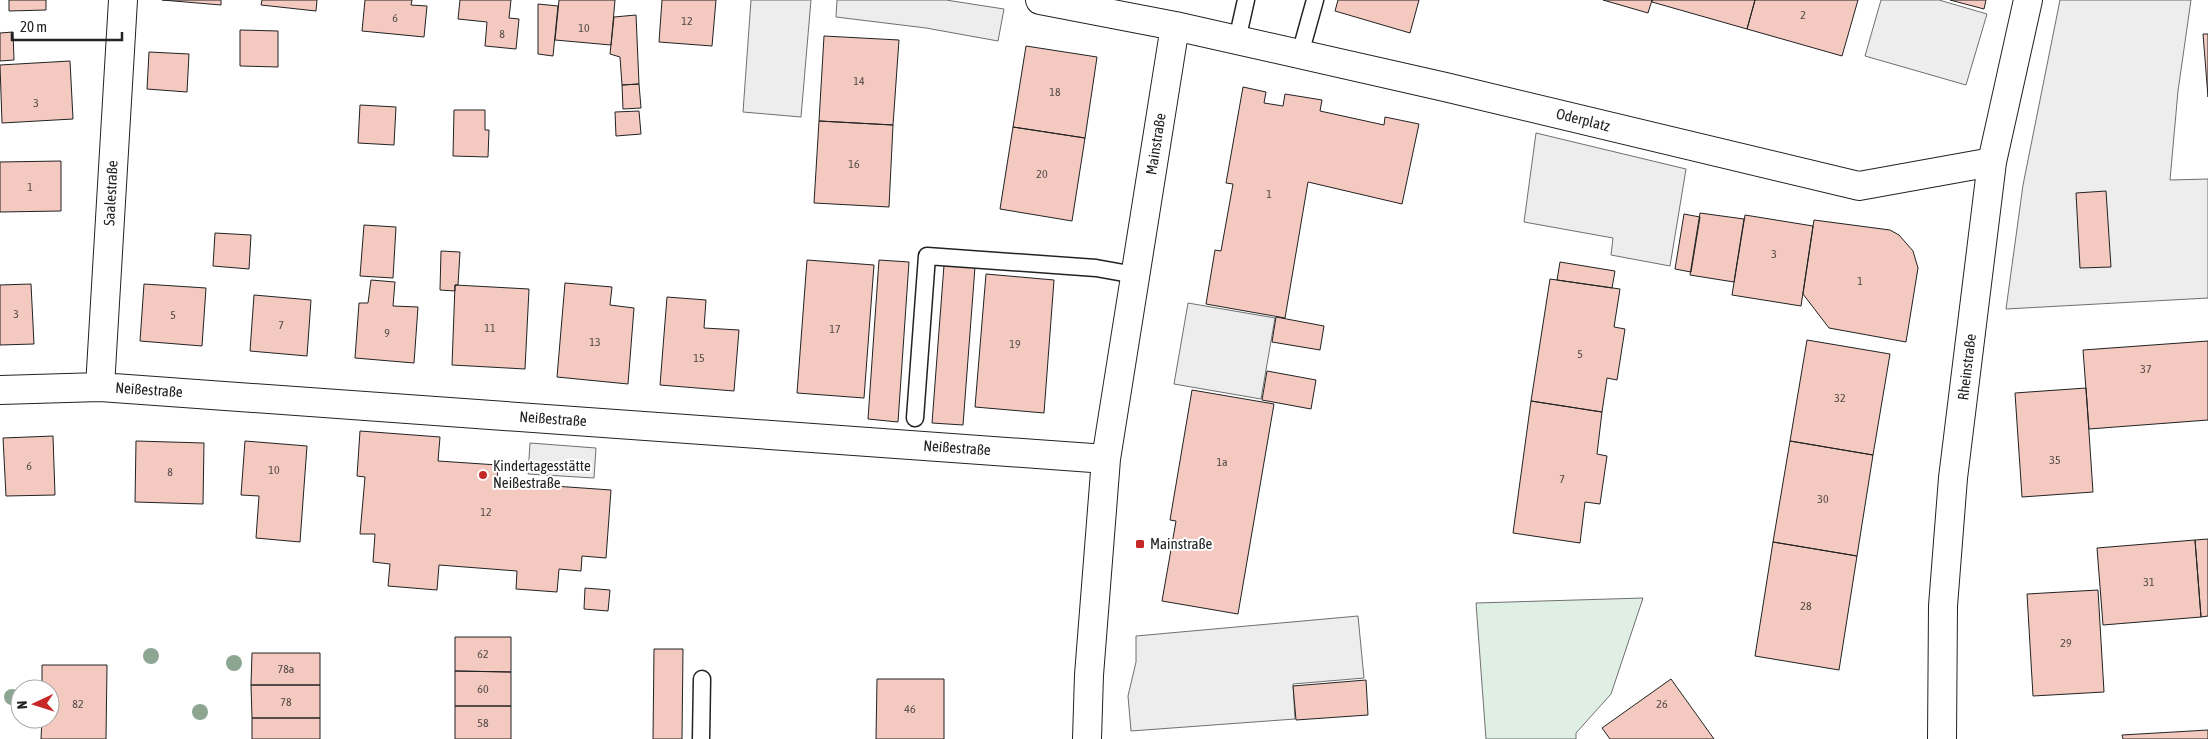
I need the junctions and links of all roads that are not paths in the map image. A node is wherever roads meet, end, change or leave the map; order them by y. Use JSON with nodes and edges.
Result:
{"nodes":[{"id":1,"x":123,"y":0,"type":"edge"},
{"id":2,"x":1040,"y":0,"type":"edge"},
{"id":3,"x":1246,"y":0,"type":"edge"},
{"id":4,"x":1315,"y":0,"type":"edge"},
{"id":5,"x":2028,"y":0,"type":"edge"},
{"id":6,"x":1175,"y":26,"type":"junction"},
{"id":7,"x":1237,"y":40,"type":"junction"},
{"id":8,"x":1300,"y":54,"type":"junction"},
{"id":9,"x":1992,"y":162,"type":"junction"},
{"id":10,"x":1135,"y":275,"type":"junction"},
{"id":11,"x":100,"y":387,"type":"junction"},
{"id":12,"x":0,"y":390,"type":"edge"},
{"id":13,"x":915,"y":418,"type":"dead end"},
{"id":14,"x":1106,"y":459,"type":"junction"},
{"id":15,"x":702,"y":678,"type":"dead end"},
{"id":16,"x":701,"y":739,"type":"edge"},
{"id":17,"x":1086,"y":739,"type":"edge"},
{"id":18,"x":1942,"y":739,"type":"edge"}],
"edges":[{"from":1,"to":11,"type":"street","name":"Saalestraße"},
{"from":2,"to":6,"type":"street","name":"Oderplatz"},
{"from":3,"to":7,"type":"lane"},
{"from":4,"to":8,"type":"lane"},
{"from":5,"to":9,"type":"street","name":"Rheinstraße"},
{"from":6,"to":7,"type":"street","name":"Oderplatz"},
{"from":6,"to":10,"type":"street","name":"Mainstraße"},
{"from":7,"to":8,"type":"street","name":"Oderplatz"},
{"from":8,"to":9,"type":"street","name":"Oderplatz"},
{"from":9,"to":18,"type":"street","name":"Rheinstraße"},
{"from":10,"to":13,"type":"lane"},
{"from":10,"to":14,"type":"street","name":"Mainstraße"},
{"from":11,"to":12,"type":"street","name":"Neißestraße"},
{"from":11,"to":14,"type":"street","name":"Neißestraße"},
{"from":14,"to":17,"type":"street","name":"Mainstraße"},
{"from":15,"to":16,"type":"lane"}]}
